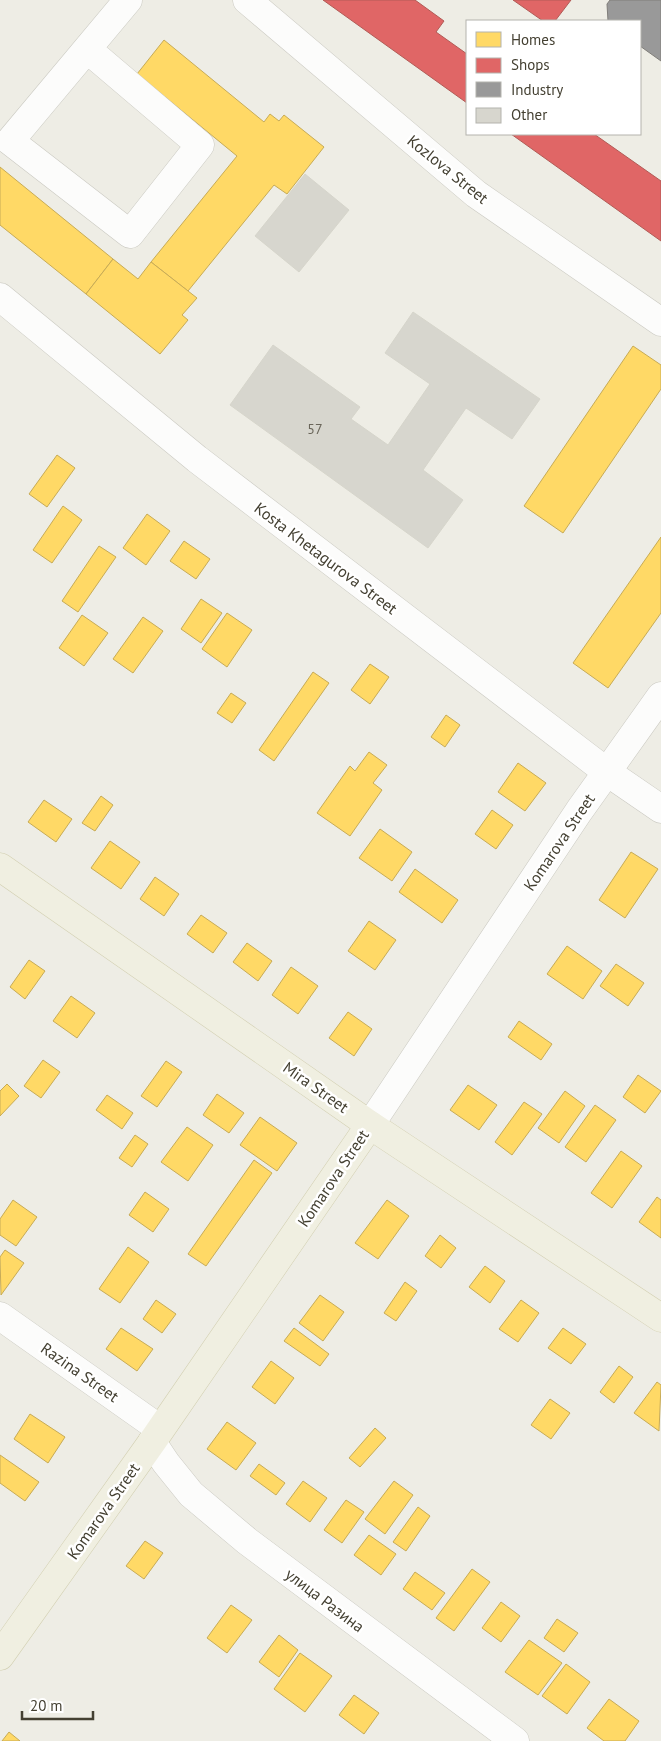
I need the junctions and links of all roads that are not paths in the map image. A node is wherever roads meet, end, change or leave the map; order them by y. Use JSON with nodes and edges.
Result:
{"nodes":[{"id":1,"x":128,"y":0,"type":"edge"},
{"id":2,"x":247,"y":0,"type":"edge"},
{"id":3,"x":87,"y":49,"type":"junction"},
{"id":4,"x":0,"y":296,"type":"edge"},
{"id":5,"x":661,"y":322,"type":"edge"},
{"id":6,"x":661,"y":696,"type":"edge"},
{"id":7,"x":607,"y":772,"type":"junction"},
{"id":8,"x":661,"y":809,"type":"edge"},
{"id":9,"x":0,"y":867,"type":"edge"},
{"id":10,"x":370,"y":1125,"type":"junction"},
{"id":11,"x":0,"y":1316,"type":"edge"},
{"id":12,"x":661,"y":1318,"type":"edge"},
{"id":13,"x":156,"y":1435,"type":"junction"},
{"id":14,"x":0,"y":1656,"type":"edge"},
{"id":15,"x":515,"y":1741,"type":"edge"}],
"edges":[{"from":1,"to":3,"type":"street"},
{"from":2,"to":5,"type":"street","name":"Kozlova Street"},
{"from":3,"to":3,"type":"street"},
{"from":4,"to":7,"type":"street","name":"Kosta Khetagurova Street"},
{"from":6,"to":7,"type":"street","name":"Komarova Street"},
{"from":7,"to":8,"type":"street","name":"Kosta Khetagurova Street"},
{"from":7,"to":10,"type":"street","name":"Komarova Street"},
{"from":9,"to":10,"type":"main road","name":"Mira Street"},
{"from":10,"to":12,"type":"main road","name":"Mira Street"},
{"from":10,"to":13,"type":"main road","name":"Komarova Street"},
{"from":11,"to":13,"type":"street","name":"Razina Street"},
{"from":13,"to":14,"type":"main road","name":"Komarova Street"},
{"from":13,"to":15,"type":"street","name":"улица Разина"}]}
